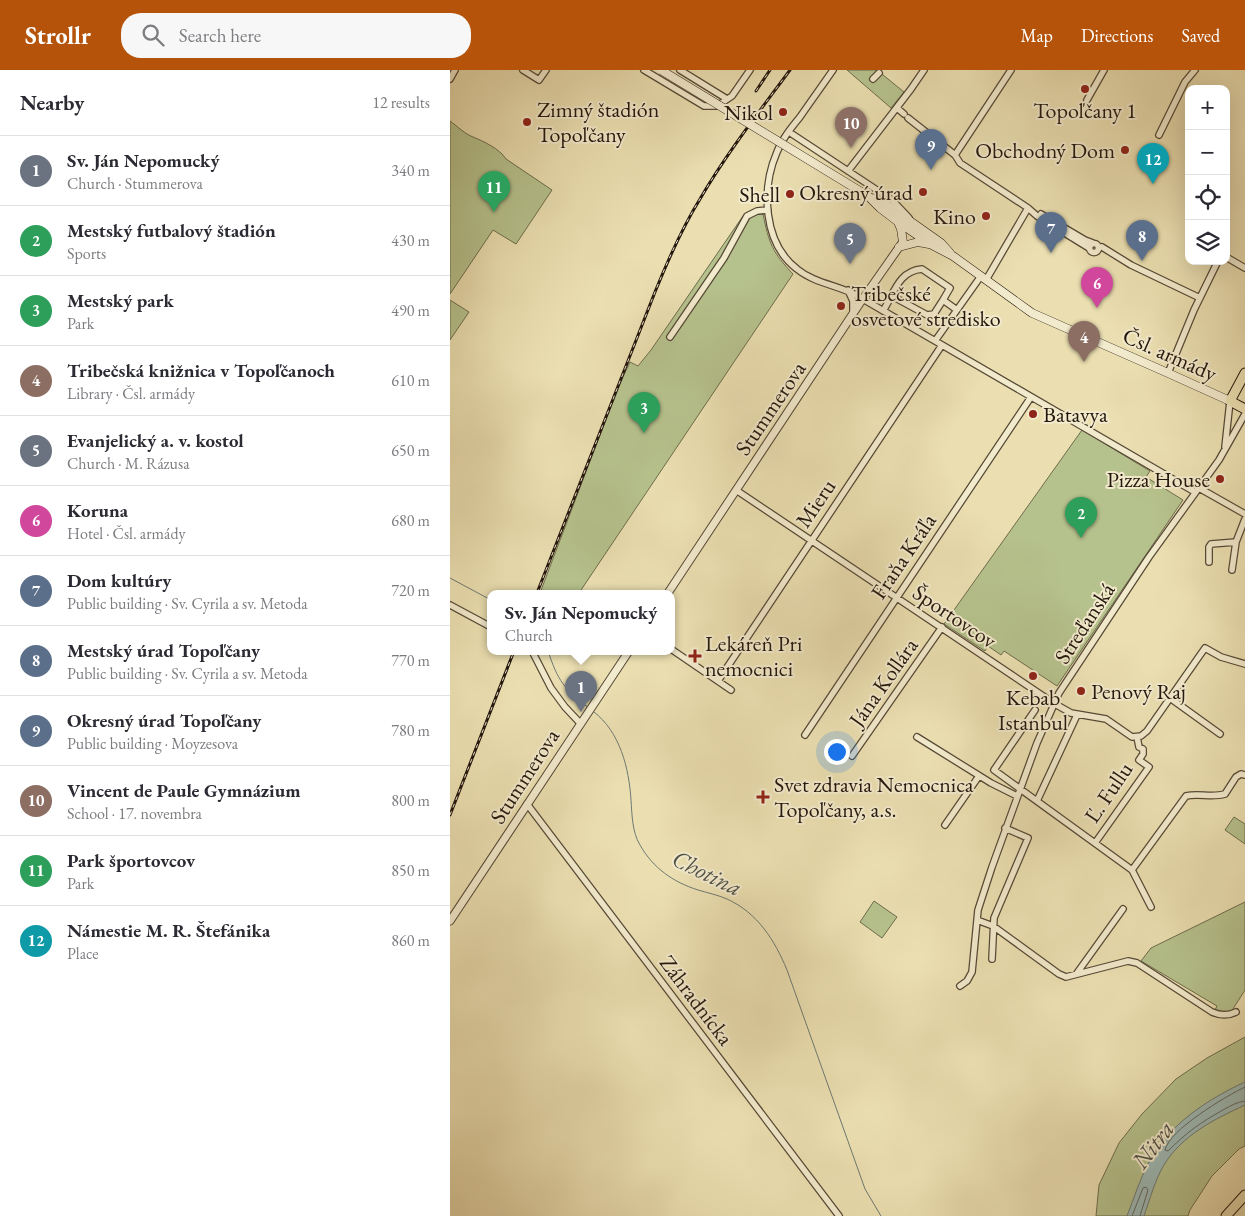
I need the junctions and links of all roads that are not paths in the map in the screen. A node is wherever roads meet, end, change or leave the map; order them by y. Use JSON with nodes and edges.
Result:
{"nodes":[{"id":1,"x":456,"y":70,"type":"edge"},
{"id":2,"x":523,"y":70,"type":"edge"},
{"id":3,"x":546,"y":70,"type":"edge"},
{"id":4,"x":644,"y":70,"type":"edge"},
{"id":5,"x":660,"y":70,"type":"edge"},
{"id":6,"x":680,"y":70,"type":"edge"},
{"id":7,"x":750,"y":70,"type":"edge"},
{"id":8,"x":833,"y":70,"type":"edge"},
{"id":9,"x":924,"y":70,"type":"edge"},
{"id":10,"x":1011,"y":70,"type":"edge"},
{"id":11,"x":1104,"y":70,"type":"edge"},
{"id":12,"x":1195,"y":70,"type":"edge"},
{"id":13,"x":879,"y":73,"type":"dead end"},
{"id":14,"x":450,"y":79,"type":"edge"},
{"id":15,"x":873,"y":79,"type":"dead end"},
{"id":16,"x":727,"y":99,"type":"junction"},
{"id":17,"x":1087,"y":100,"type":"dead end"},
{"id":18,"x":896,"y":108,"type":"junction"},
{"id":19,"x":789,"y":132,"type":"junction"},
{"id":20,"x":1159,"y":135,"type":"dead end"},
{"id":21,"x":955,"y":155,"type":"junction"},
{"id":22,"x":848,"y":171,"type":"junction"},
{"id":23,"x":868,"y":196,"type":"junction"},
{"id":24,"x":1028,"y":208,"type":"junction"},
{"id":25,"x":768,"y":210,"type":"junction"},
{"id":26,"x":897,"y":221,"type":"junction"},
{"id":27,"x":913,"y":228,"type":"junction"},
{"id":28,"x":901,"y":244,"type":"junction"},
{"id":29,"x":930,"y":244,"type":"junction"},
{"id":30,"x":1091,"y":246,"type":"dead end"},
{"id":31,"x":1102,"y":247,"type":"dead end"},
{"id":32,"x":953,"y":256,"type":"junction"},
{"id":33,"x":1230,"y":259,"type":"edge"},
{"id":34,"x":1216,"y":265,"type":"edge"},
{"id":35,"x":1245,"y":268,"type":"edge"},
{"id":36,"x":983,"y":278,"type":"junction"},
{"id":37,"x":848,"y":290,"type":"junction"},
{"id":38,"x":892,"y":296,"type":"junction"},
{"id":39,"x":1200,"y":298,"type":"junction"},
{"id":40,"x":863,"y":299,"type":"junction"},
{"id":41,"x":943,"y":300,"type":"junction"},
{"id":42,"x":957,"y":310,"type":"junction"},
{"id":43,"x":883,"y":311,"type":"junction"},
{"id":44,"x":853,"y":314,"type":"junction"},
{"id":45,"x":670,"y":336,"type":"dead end"},
{"id":46,"x":935,"y":341,"type":"junction"},
{"id":47,"x":942,"y":345,"type":"junction"},
{"id":48,"x":1168,"y":372,"type":"junction"},
{"id":49,"x":1245,"y":373,"type":"edge"},
{"id":50,"x":1031,"y":397,"type":"junction"},
{"id":51,"x":1230,"y":402,"type":"junction"},
{"id":52,"x":1245,"y":409,"type":"edge"},
{"id":53,"x":1245,"y":414,"type":"edge"},
{"id":54,"x":1224,"y":448,"type":"junction"},
{"id":55,"x":736,"y":490,"type":"junction"},
{"id":56,"x":1197,"y":490,"type":"junction"},
{"id":57,"x":1245,"y":514,"type":"edge"},
{"id":58,"x":1245,"y":519,"type":"edge"},
{"id":59,"x":812,"y":540,"type":"junction"},
{"id":60,"x":1236,"y":542,"type":"junction"},
{"id":61,"x":1209,"y":562,"type":"dead end"},
{"id":62,"x":1232,"y":570,"type":"dead end"},
{"id":63,"x":670,"y":590,"type":"edge"},
{"id":64,"x":897,"y":597,"type":"junction"},
{"id":65,"x":450,"y":605,"type":"edge"},
{"id":66,"x":487,"y":625,"type":"edge"},
{"id":67,"x":942,"y":628,"type":"junction"},
{"id":68,"x":675,"y":652,"type":"edge"},
{"id":69,"x":534,"y":655,"type":"edge"},
{"id":70,"x":626,"y":655,"type":"edge"},
{"id":71,"x":1245,"y":664,"type":"edge"},
{"id":72,"x":718,"y":681,"type":"junction"},
{"id":73,"x":731,"y":690,"type":"dead end"},
{"id":74,"x":1170,"y":698,"type":"junction"},
{"id":75,"x":1054,"y":704,"type":"junction"},
{"id":76,"x":1034,"y":710,"type":"dead end"},
{"id":77,"x":1077,"y":715,"type":"junction"},
{"id":78,"x":580,"y":723,"type":"junction"},
{"id":79,"x":1220,"y":734,"type":"dead end"},
{"id":80,"x":805,"y":735,"type":"dead end"},
{"id":81,"x":917,"y":737,"type":"dead end"},
{"id":82,"x":1137,"y":737,"type":"junction"},
{"id":83,"x":852,"y":756,"type":"dead end"},
{"id":84,"x":979,"y":776,"type":"junction"},
{"id":85,"x":1245,"y":776,"type":"edge"},
{"id":86,"x":1020,"y":789,"type":"junction"},
{"id":87,"x":1017,"y":796,"type":"junction"},
{"id":88,"x":1037,"y":801,"type":"junction"},
{"id":89,"x":527,"y":804,"type":"junction"},
{"id":90,"x":945,"y":825,"type":"dead end"},
{"id":91,"x":1006,"y":828,"type":"junction"},
{"id":92,"x":1095,"y":843,"type":"junction"},
{"id":93,"x":1132,"y":870,"type":"junction"},
{"id":94,"x":1151,"y":907,"type":"dead end"},
{"id":95,"x":1123,"y":909,"type":"dead end"},
{"id":96,"x":977,"y":920,"type":"junction"},
{"id":97,"x":450,"y":921,"type":"edge"},
{"id":98,"x":993,"y":926,"type":"junction"},
{"id":99,"x":992,"y":959,"type":"dead end"},
{"id":100,"x":1077,"y":973,"type":"junction"},
{"id":101,"x":960,"y":986,"type":"dead end"},
{"id":102,"x":1236,"y":1012,"type":"dead end"},
{"id":103,"x":1245,"y":1195,"type":"edge"},
{"id":104,"x":839,"y":1216,"type":"edge"},
{"id":105,"x":1226,"y":1216,"type":"edge"}],
"edges":[{"from":1,"to":14,"type":"street"},
{"from":2,"to":3,"type":"street"},
{"from":4,"to":16,"type":"street"},
{"from":5,"to":23,"type":"main road","bridge":true},
{"from":6,"to":16,"type":"street"},
{"from":7,"to":16,"type":"street"},
{"from":8,"to":19,"type":"street"},
{"from":9,"to":18,"type":"street"},
{"from":10,"to":21,"type":"street"},
{"from":11,"to":17,"type":"street"},
{"from":12,"to":20,"type":"street"},
{"from":13,"to":15,"type":"street"},
{"from":18,"to":21,"type":"street"},
{"from":18,"to":22,"type":"street"},
{"from":19,"to":22,"type":"street"},
{"from":19,"to":25,"type":"street"},
{"from":21,"to":24,"type":"street"},
{"from":22,"to":27,"type":"street"},
{"from":23,"to":26,"type":"main road"},
{"from":23,"to":27,"type":"main road"},
{"from":24,"to":30,"type":"street"},
{"from":24,"to":36,"type":"street"},
{"from":25,"to":37,"type":"street"},
{"from":25,"to":45,"type":"street"},
{"from":26,"to":27,"type":"main road"},
{"from":26,"to":28,"type":"main road"},
{"from":27,"to":28,"type":"main road"},
{"from":27,"to":29,"type":"main road","name":"Čsl. armády"},
{"from":27,"to":32,"type":"main road","name":"Čsl. armády"},
{"from":28,"to":29,"type":"main road"},
{"from":28,"to":40,"type":"street","name":"Stummerova"},
{"from":29,"to":32,"type":"main road","name":"Čsl. armády"},
{"from":31,"to":39,"type":"street"},
{"from":32,"to":36,"type":"main road","name":"Čsl. armády"},
{"from":33,"to":35,"type":"street"},
{"from":34,"to":39,"type":"street"},
{"from":36,"to":42,"type":"street"},
{"from":36,"to":48,"type":"main road","name":"Čsl. armády"},
{"from":37,"to":40,"type":"street"},
{"from":37,"to":44,"type":"street"},
{"from":38,"to":41,"type":"street"},
{"from":38,"to":41,"type":"street"},
{"from":38,"to":43,"type":"street"},
{"from":39,"to":48,"type":"street"},
{"from":40,"to":43,"type":"street"},
{"from":40,"to":44,"type":"street","name":"Stummerova"},
{"from":41,"to":42,"type":"street"},
{"from":42,"to":46,"type":"street"},
{"from":43,"to":46,"type":"street"},
{"from":44,"to":55,"type":"street","name":"Stummerova"},
{"from":46,"to":47,"type":"street"},
{"from":47,"to":50,"type":"street"},
{"from":47,"to":59,"type":"street","name":"Mieru"},
{"from":48,"to":51,"type":"main road","name":"Čsl. armády"},
{"from":49,"to":51,"type":"main road"},
{"from":50,"to":56,"type":"street"},
{"from":50,"to":64,"type":"street","name":"Fraňa Kráľa"},
{"from":51,"to":52,"type":"main road","name":"Čsl. armády"},
{"from":51,"to":54,"type":"street","name":"Streďanská"},
{"from":53,"to":54,"type":"street","name":"Streďanská"},
{"from":54,"to":56,"type":"street","name":"Streďanská"},
{"from":55,"to":59,"type":"street","name":"Športovcov"},
{"from":55,"to":63,"type":"street","name":"Stummerova"},
{"from":56,"to":57,"type":"street"},
{"from":56,"to":75,"type":"street","name":"Streďanská"},
{"from":58,"to":60,"type":"street"},
{"from":59,"to":64,"type":"street","name":"Športovcov"},
{"from":59,"to":72,"type":"street","name":"Mieru"},
{"from":60,"to":61,"type":"street"},
{"from":60,"to":62,"type":"street"},
{"from":64,"to":67,"type":"street","name":"Športovcov"},
{"from":64,"to":80,"type":"street","name":"Fraňa Kráľa"},
{"from":65,"to":66,"type":"street"},
{"from":67,"to":75,"type":"street","name":"Športovcov"},
{"from":67,"to":83,"type":"street","name":"Jána Kollára"},
{"from":68,"to":72,"type":"street"},
{"from":69,"to":78,"type":"street"},
{"from":70,"to":78,"type":"street","name":"Stummerova"},
{"from":71,"to":74,"type":"street"},
{"from":72,"to":73,"type":"street"},
{"from":74,"to":79,"type":"street"},
{"from":74,"to":82,"type":"street"},
{"from":75,"to":77,"type":"street","name":"Športovcov"},
{"from":75,"to":86,"type":"street","name":"Streďanská"},
{"from":76,"to":86,"type":"street"},
{"from":77,"to":82,"type":"street","name":"Športovcov"},
{"from":77,"to":88,"type":"street"},
{"from":78,"to":89,"type":"street","name":"Stummerova"},
{"from":81,"to":84,"type":"street"},
{"from":82,"to":92,"type":"street","name":"Ľ. Fullu"},
{"from":84,"to":87,"type":"street"},
{"from":84,"to":90,"type":"street"},
{"from":85,"to":93,"type":"street"},
{"from":86,"to":87,"type":"street","name":"Streďanská"},
{"from":86,"to":88,"type":"street","name":"Ľ. Fullu"},
{"from":87,"to":91,"type":"street","name":"Streďanská"},
{"from":88,"to":92,"type":"street","name":"Ľ. Fullu"},
{"from":89,"to":97,"type":"street","name":"Stummerova"},
{"from":89,"to":104,"type":"street","name":"Záhradnícka"},
{"from":91,"to":96,"type":"street","name":"Streďanská"},
{"from":91,"to":98,"type":"street"},
{"from":92,"to":93,"type":"street","name":"Ľ. Fullu"},
{"from":93,"to":94,"type":"street","name":"Ľ. Fullu"},
{"from":95,"to":100,"type":"street"},
{"from":96,"to":98,"type":"street"},
{"from":96,"to":101,"type":"street","name":"Streďanská"},
{"from":98,"to":99,"type":"street"},
{"from":98,"to":100,"type":"street"},
{"from":100,"to":102,"type":"street"},
{"from":103,"to":105,"type":"main road"}]}
